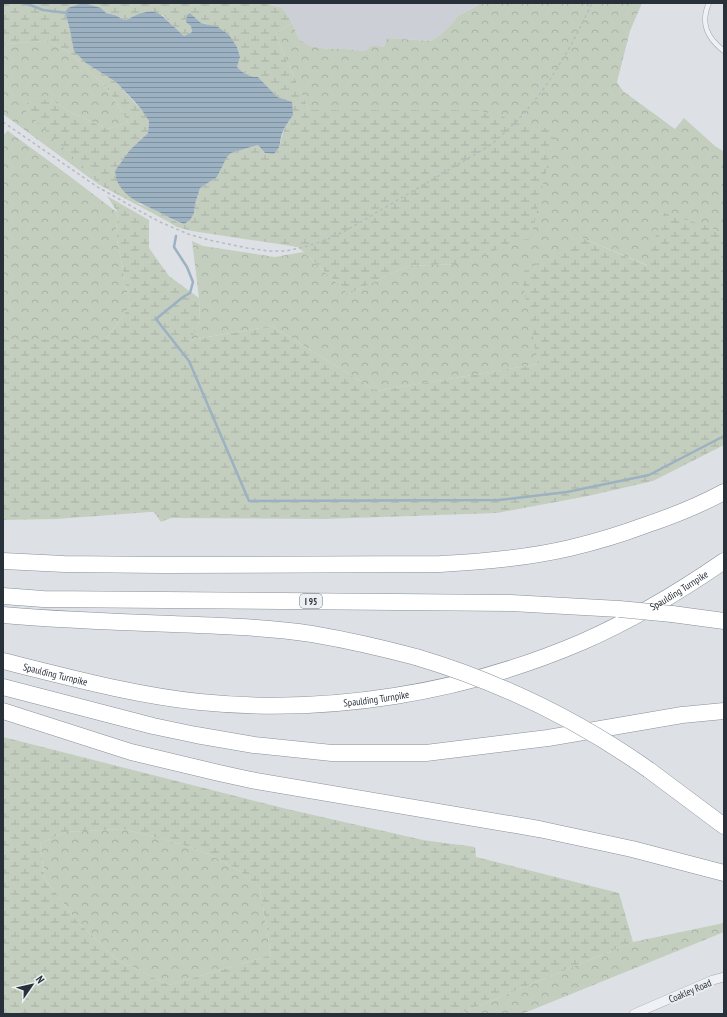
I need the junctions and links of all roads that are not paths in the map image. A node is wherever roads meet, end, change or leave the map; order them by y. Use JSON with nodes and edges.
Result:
{"nodes":[{"id":1,"x":709,"y":3,"type":"edge"},
{"id":2,"x":724,"y":51,"type":"edge"},
{"id":3,"x":724,"y":492,"type":"edge"},
{"id":4,"x":3,"y":561,"type":"edge"},
{"id":5,"x":724,"y":561,"type":"edge"},
{"id":6,"x":3,"y":596,"type":"edge"},
{"id":7,"x":3,"y":615,"type":"edge"},
{"id":8,"x":724,"y":621,"type":"edge"},
{"id":9,"x":3,"y":660,"type":"edge"},
{"id":10,"x":3,"y":687,"type":"edge"},
{"id":11,"x":3,"y":711,"type":"edge"},
{"id":12,"x":724,"y":711,"type":"edge"},
{"id":13,"x":724,"y":826,"type":"edge"},
{"id":14,"x":724,"y":873,"type":"edge"},
{"id":15,"x":724,"y":977,"type":"edge"},
{"id":16,"x":634,"y":1014,"type":"edge"}],
"edges":[{"from":1,"to":2,"type":"lane"},
{"from":3,"to":4,"type":"highway"},
{"from":5,"to":9,"type":"highway","name":"Spaulding Turnpike"},
{"from":6,"to":8,"type":"highway","number":"I 95","bridge":true},
{"from":7,"to":13,"type":"highway","bridge":true},
{"from":10,"to":12,"type":"highway"},
{"from":11,"to":14,"type":"highway"},
{"from":15,"to":16,"type":"street","name":"Coakley Road"}]}
